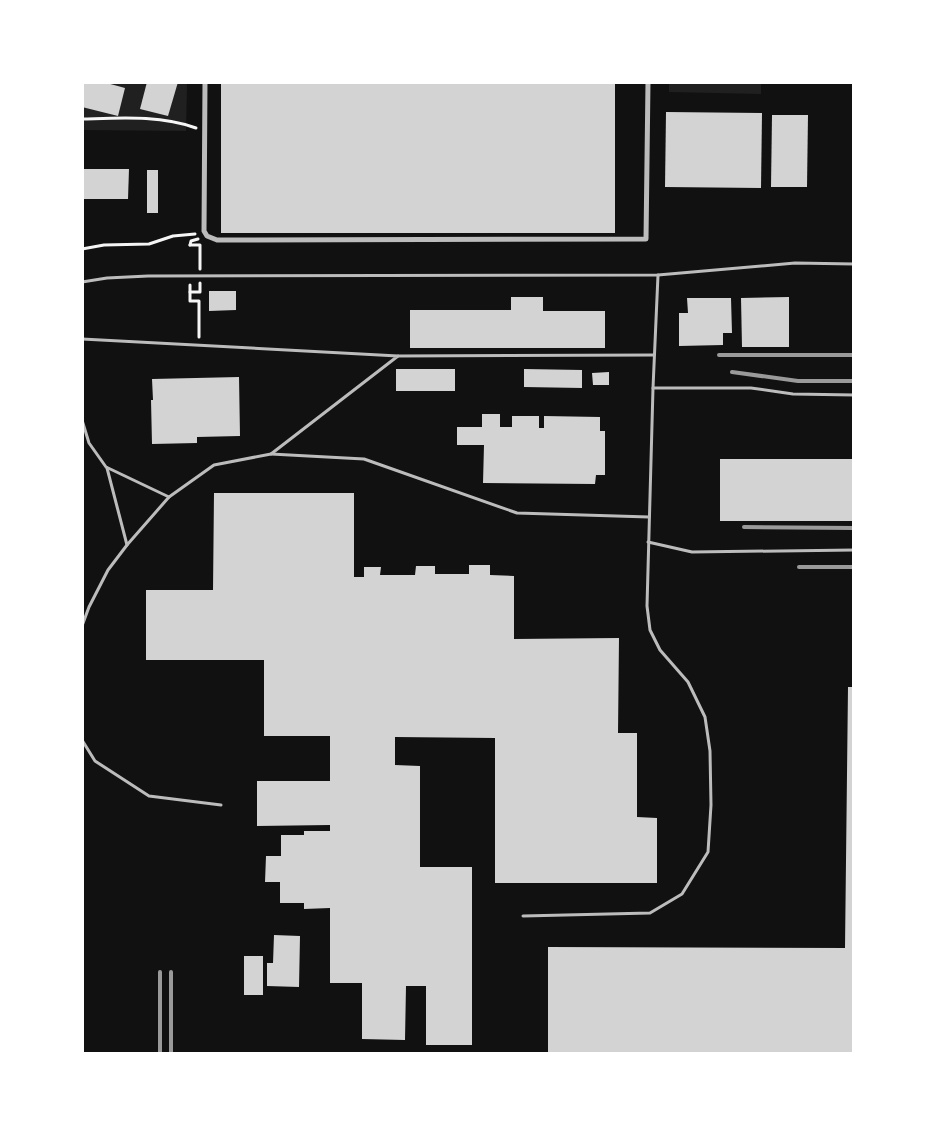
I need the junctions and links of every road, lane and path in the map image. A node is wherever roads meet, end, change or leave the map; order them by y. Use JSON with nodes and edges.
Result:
{"nodes":[{"id":1,"x":205,"y":82,"type":"edge"},
{"id":2,"x":648,"y":82,"type":"edge"},
{"id":3,"x":82,"y":119,"type":"edge"},
{"id":4,"x":186,"y":125,"type":"dead end"},
{"id":5,"x":204,"y":231,"type":"junction"},
{"id":6,"x":190,"y":245,"type":"dead end"},
{"id":7,"x":200,"y":245,"type":"dead end"},
{"id":8,"x":82,"y":249,"type":"edge"},
{"id":9,"x":854,"y":264,"type":"edge"},
{"id":10,"x":190,"y":275,"type":"junction"},
{"id":11,"x":658,"y":275,"type":"junction"},
{"id":12,"x":82,"y":282,"type":"edge"},
{"id":13,"x":190,"y":292,"type":"junction"},
{"id":14,"x":200,"y":292,"type":"dead end"},
{"id":15,"x":82,"y":339,"type":"edge"},
{"id":16,"x":199,"y":345,"type":"junction"},
{"id":17,"x":654,"y":355,"type":"junction"},
{"id":18,"x":398,"y":356,"type":"junction"},
{"id":19,"x":653,"y":388,"type":"junction"},
{"id":20,"x":854,"y":395,"type":"edge"},
{"id":21,"x":82,"y":420,"type":"edge"},
{"id":22,"x":271,"y":454,"type":"junction"},
{"id":23,"x":106,"y":467,"type":"junction"},
{"id":24,"x":169,"y":497,"type":"junction"},
{"id":25,"x":649,"y":517,"type":"junction"},
{"id":26,"x":648,"y":542,"type":"junction"},
{"id":27,"x":127,"y":545,"type":"junction"},
{"id":28,"x":854,"y":550,"type":"edge"},
{"id":29,"x":82,"y":626,"type":"edge"},
{"id":30,"x":82,"y":740,"type":"edge"},
{"id":31,"x":222,"y":805,"type":"dead end"},
{"id":32,"x":523,"y":916,"type":"dead end"}],
"edges":[{"from":1,"to":5,"type":"street"},
{"from":2,"to":5,"type":"street"},
{"from":3,"to":4,"type":"path"},
{"from":5,"to":8,"type":"path"},
{"from":6,"to":7,"type":"path"},
{"from":9,"to":11,"type":"lane"},
{"from":10,"to":11,"type":"lane"},
{"from":10,"to":12,"type":"lane"},
{"from":10,"to":13,"type":"path"},
{"from":11,"to":17,"type":"lane"},
{"from":13,"to":14,"type":"path"},
{"from":13,"to":16,"type":"path"},
{"from":15,"to":16,"type":"lane"},
{"from":16,"to":18,"type":"lane"},
{"from":17,"to":18,"type":"lane"},
{"from":17,"to":19,"type":"lane"},
{"from":18,"to":22,"type":"lane"},
{"from":19,"to":20,"type":"lane"},
{"from":19,"to":25,"type":"lane"},
{"from":21,"to":23,"type":"lane"},
{"from":22,"to":24,"type":"lane"},
{"from":22,"to":25,"type":"lane"},
{"from":23,"to":24,"type":"lane"},
{"from":23,"to":27,"type":"lane"},
{"from":24,"to":27,"type":"lane"},
{"from":25,"to":26,"type":"lane"},
{"from":26,"to":28,"type":"lane"},
{"from":26,"to":32,"type":"lane"},
{"from":27,"to":29,"type":"lane"},
{"from":30,"to":31,"type":"lane"}]}
